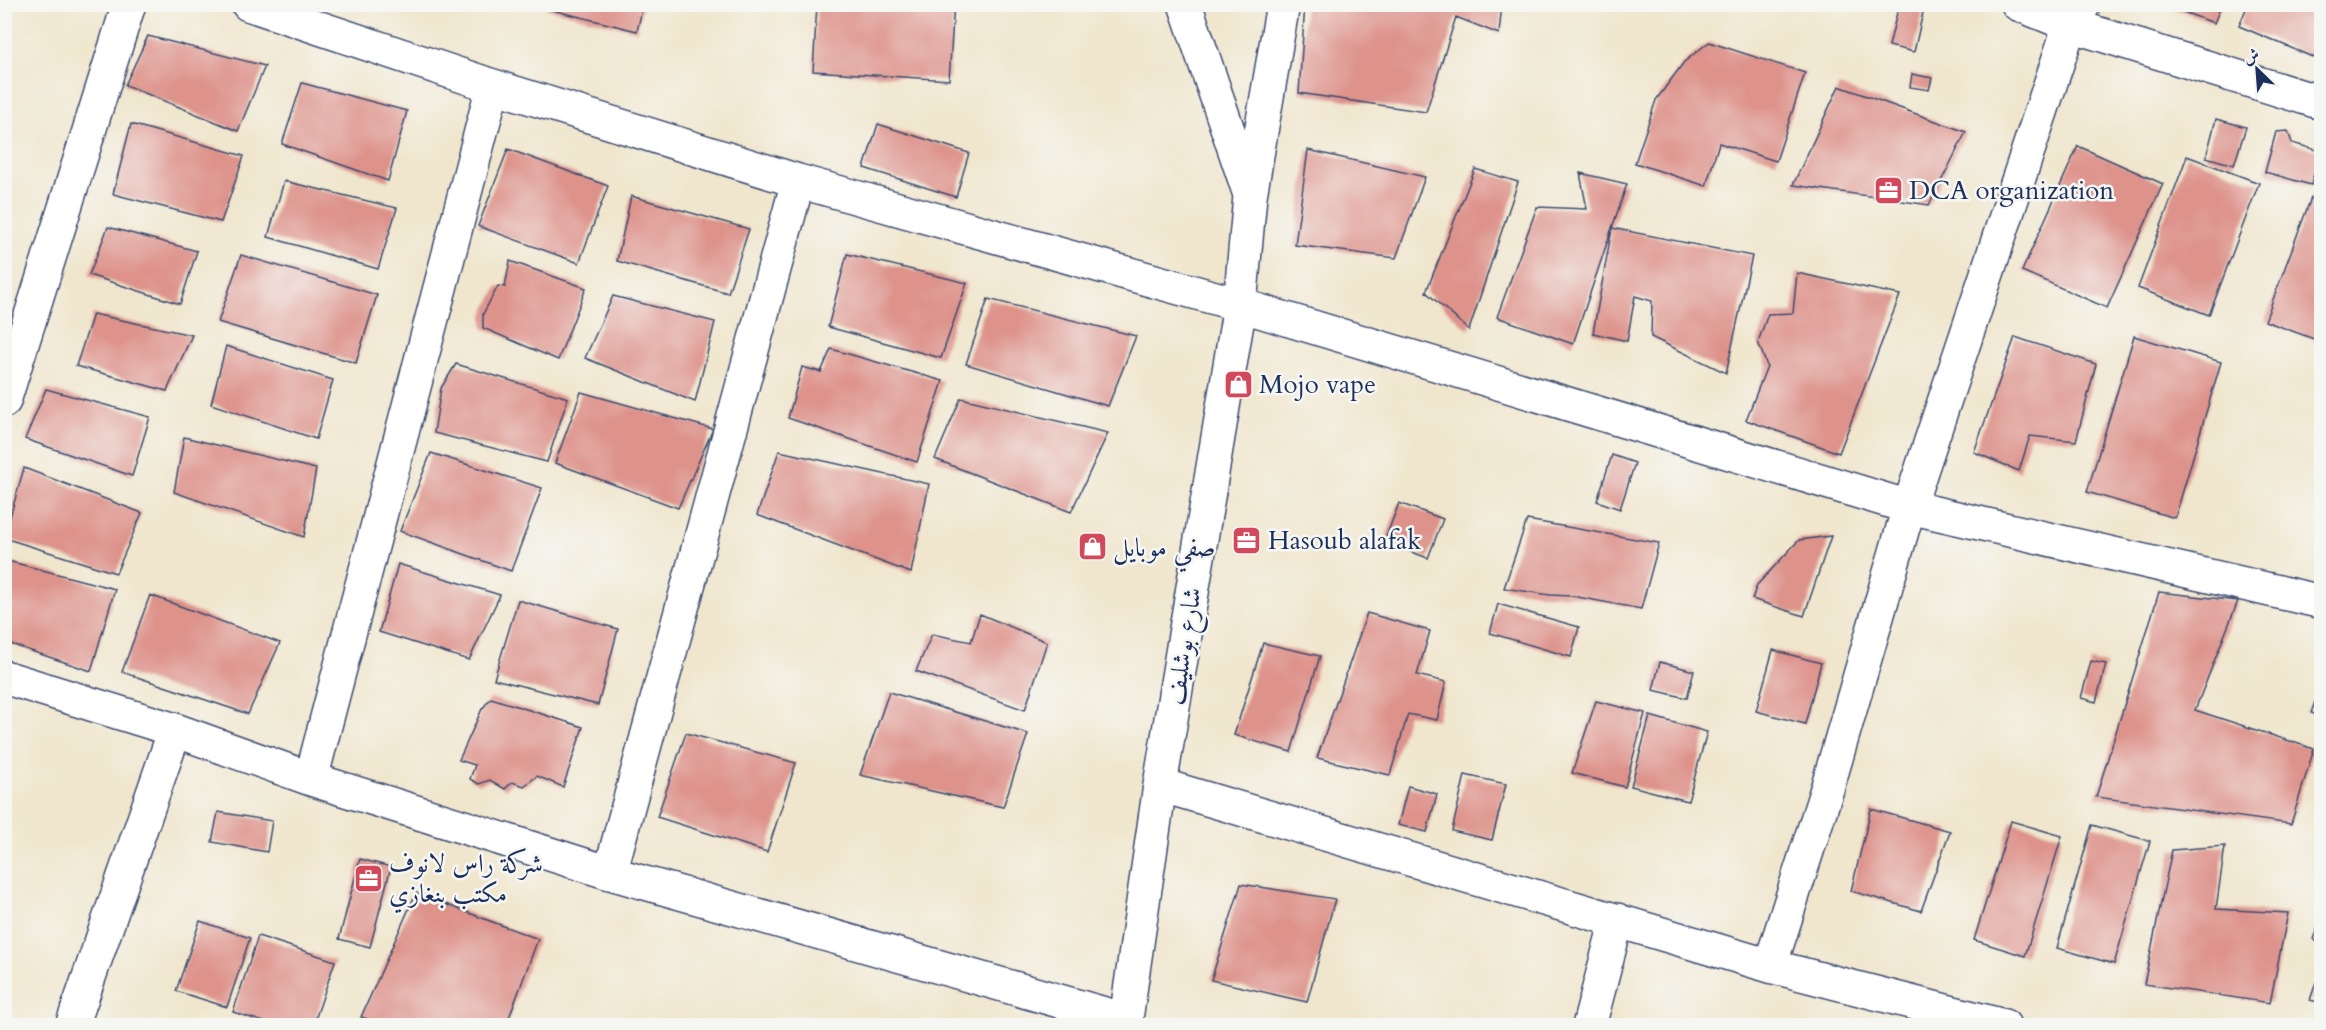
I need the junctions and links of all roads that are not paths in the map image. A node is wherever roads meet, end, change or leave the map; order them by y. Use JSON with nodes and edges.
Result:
{"nodes":[{"id":1,"x":129,"y":4,"type":"edge"},
{"id":2,"x":248,"y":4,"type":"edge"},
{"id":3,"x":1185,"y":4,"type":"edge"},
{"id":4,"x":1283,"y":4,"type":"edge"},
{"id":5,"x":2018,"y":4,"type":"edge"},
{"id":6,"x":2077,"y":15,"type":"edge"},
{"id":7,"x":493,"y":86,"type":"junction"},
{"id":8,"x":2322,"y":103,"type":"edge"},
{"id":9,"x":798,"y":181,"type":"junction"},
{"id":10,"x":1250,"y":196,"type":"junction"},
{"id":11,"x":1240,"y":305,"type":"junction"},
{"id":12,"x":4,"y":401,"type":"edge"},
{"id":13,"x":1909,"y":507,"type":"junction"},
{"id":14,"x":2322,"y":602,"type":"edge"},
{"id":15,"x":4,"y":677,"type":"edge"},
{"id":16,"x":175,"y":730,"type":"junction"},
{"id":17,"x":311,"y":779,"type":"junction"},
{"id":18,"x":1160,"y":785,"type":"junction"},
{"id":19,"x":610,"y":873,"type":"junction"},
{"id":20,"x":1617,"y":920,"type":"junction"},
{"id":21,"x":1770,"y":966,"type":"junction"},
{"id":22,"x":1924,"y":1015,"type":"edge"},
{"id":23,"x":1126,"y":1023,"type":"edge"},
{"id":24,"x":72,"y":1026,"type":"edge"},
{"id":25,"x":1589,"y":1026,"type":"edge"},
{"id":26,"x":2004,"y":1026,"type":"edge"}],
"edges":[{"from":1,"to":12,"type":"street"},
{"from":2,"to":7,"type":"street"},
{"from":3,"to":10,"type":"street"},
{"from":4,"to":10,"type":"street","name":"شارع بوشليف"},
{"from":5,"to":6,"type":"street"},
{"from":6,"to":8,"type":"street"},
{"from":6,"to":13,"type":"street"},
{"from":7,"to":9,"type":"street"},
{"from":7,"to":17,"type":"street"},
{"from":9,"to":11,"type":"street"},
{"from":9,"to":19,"type":"street"},
{"from":10,"to":11,"type":"street","name":"شارع بوشليف"},
{"from":11,"to":13,"type":"street"},
{"from":11,"to":18,"type":"street","name":"شارع بوشليف"},
{"from":13,"to":14,"type":"street"},
{"from":13,"to":21,"type":"street"},
{"from":15,"to":16,"type":"street"},
{"from":16,"to":17,"type":"street"},
{"from":16,"to":24,"type":"street"},
{"from":17,"to":19,"type":"street"},
{"from":18,"to":20,"type":"street"},
{"from":18,"to":23,"type":"street","name":"شارع بوشليف"},
{"from":19,"to":23,"type":"street"},
{"from":20,"to":21,"type":"street"},
{"from":20,"to":25,"type":"street"},
{"from":21,"to":22,"type":"street"},
{"from":22,"to":26,"type":"street"}]}
